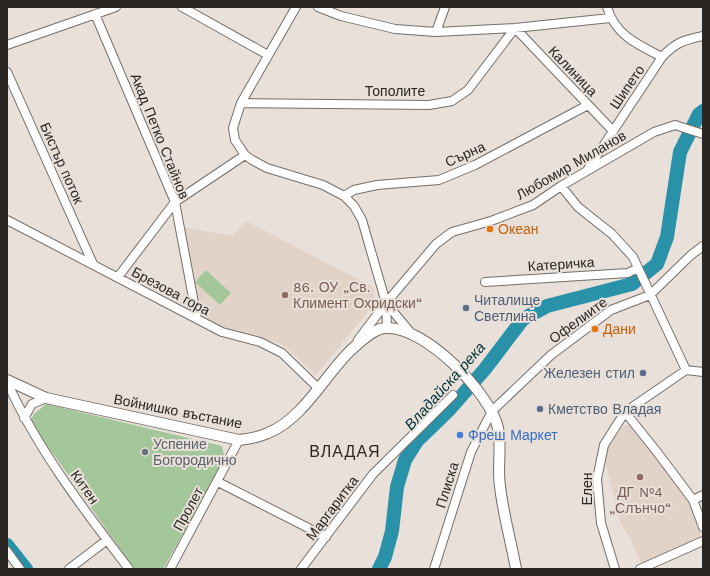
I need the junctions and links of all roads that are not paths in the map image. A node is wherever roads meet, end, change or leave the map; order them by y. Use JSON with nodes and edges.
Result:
{"nodes":[{"id":1,"x":116,"y":7,"type":"edge"},
{"id":2,"x":182,"y":7,"type":"edge"},
{"id":3,"x":296,"y":7,"type":"edge"},
{"id":4,"x":318,"y":7,"type":"edge"},
{"id":5,"x":445,"y":7,"type":"edge"},
{"id":6,"x":607,"y":7,"type":"edge"},
{"id":7,"x":95,"y":14,"type":"junction"},
{"id":8,"x":610,"y":18,"type":"junction"},
{"id":9,"x":515,"y":28,"type":"junction"},
{"id":10,"x":436,"y":32,"type":"junction"},
{"id":11,"x":703,"y":36,"type":"edge"},
{"id":12,"x":7,"y":45,"type":"edge"},
{"id":13,"x":268,"y":55,"type":"junction"},
{"id":14,"x":662,"y":57,"type":"junction"},
{"id":15,"x":7,"y":72,"type":"edge"},
{"id":16,"x":241,"y":103,"type":"junction"},
{"id":17,"x":588,"y":105,"type":"junction"},
{"id":18,"x":613,"y":131,"type":"junction"},
{"id":19,"x":703,"y":134,"type":"edge"},
{"id":20,"x":245,"y":155,"type":"junction"},
{"id":21,"x":587,"y":171,"type":"junction"},
{"id":22,"x":561,"y":186,"type":"junction"},
{"id":23,"x":344,"y":196,"type":"junction"},
{"id":24,"x":175,"y":202,"type":"junction"},
{"id":25,"x":7,"y":220,"type":"edge"},
{"id":26,"x":703,"y":246,"type":"edge"},
{"id":27,"x":93,"y":264,"type":"junction"},
{"id":28,"x":638,"y":268,"type":"junction"},
{"id":29,"x":118,"y":278,"type":"junction"},
{"id":30,"x":485,"y":282,"type":"dead end"},
{"id":31,"x":650,"y":295,"type":"junction"},
{"id":32,"x":386,"y":302,"type":"junction"},
{"id":33,"x":197,"y":319,"type":"junction"},
{"id":34,"x":387,"y":328,"type":"junction"},
{"id":35,"x":412,"y":335,"type":"junction"},
{"id":36,"x":351,"y":351,"type":"junction"},
{"id":37,"x":686,"y":370,"type":"junction"},
{"id":38,"x":703,"y":372,"type":"edge"},
{"id":39,"x":7,"y":381,"type":"edge"},
{"id":40,"x":318,"y":388,"type":"junction"},
{"id":41,"x":452,"y":395,"type":"dead end"},
{"id":42,"x":46,"y":398,"type":"junction"},
{"id":43,"x":492,"y":411,"type":"junction"},
{"id":44,"x":625,"y":412,"type":"junction"},
{"id":45,"x":24,"y":418,"type":"junction"},
{"id":46,"x":239,"y":440,"type":"junction"},
{"id":47,"x":218,"y":482,"type":"junction"},
{"id":48,"x":703,"y":495,"type":"edge"},
{"id":49,"x":693,"y":500,"type":"junction"},
{"id":50,"x":703,"y":527,"type":"edge"},
{"id":51,"x":326,"y":537,"type":"junction"},
{"id":52,"x":107,"y":540,"type":"junction"},
{"id":53,"x":703,"y":541,"type":"edge"},
{"id":54,"x":7,"y":551,"type":"edge"},
{"id":55,"x":20,"y":569,"type":"edge"},
{"id":56,"x":70,"y":569,"type":"edge"},
{"id":57,"x":129,"y":569,"type":"edge"},
{"id":58,"x":170,"y":569,"type":"edge"},
{"id":59,"x":301,"y":569,"type":"edge"},
{"id":60,"x":434,"y":569,"type":"edge"},
{"id":61,"x":516,"y":569,"type":"edge"},
{"id":62,"x":615,"y":569,"type":"edge"},
{"id":63,"x":640,"y":569,"type":"edge"}],
"edges":[{"from":1,"to":7,"type":"street"},
{"from":2,"to":13,"type":"street"},
{"from":3,"to":13,"type":"street"},
{"from":4,"to":10,"type":"street"},
{"from":5,"to":10,"type":"street"},
{"from":6,"to":8,"type":"street"},
{"from":7,"to":12,"type":"street"},
{"from":7,"to":24,"type":"street","name":"Акад Петко Стайнов"},
{"from":8,"to":9,"type":"street"},
{"from":8,"to":14,"type":"street"},
{"from":9,"to":10,"type":"street"},
{"from":9,"to":16,"type":"street","name":"Тополите"},
{"from":9,"to":17,"type":"street","name":"Калиница"},
{"from":11,"to":14,"type":"street","name":"Шипето"},
{"from":13,"to":16,"type":"street"},
{"from":14,"to":18,"type":"street","name":"Шипето"},
{"from":15,"to":27,"type":"street","name":"Бистър поток"},
{"from":16,"to":20,"type":"street"},
{"from":17,"to":18,"type":"street","name":"Калиница"},
{"from":17,"to":23,"type":"street","name":"Сърна"},
{"from":18,"to":21,"type":"street","name":"Шипето"},
{"from":19,"to":21,"type":"street","name":"Любомир Миланов"},
{"from":20,"to":23,"type":"street"},
{"from":20,"to":24,"type":"street"},
{"from":21,"to":22,"type":"street","name":"Любомир Миланов"},
{"from":22,"to":28,"type":"street"},
{"from":22,"to":32,"type":"street","name":"Любомир Миланов"},
{"from":23,"to":32,"type":"street"},
{"from":24,"to":29,"type":"street"},
{"from":24,"to":33,"type":"street","name":"Акад Петко Стайнов"},
{"from":25,"to":27,"type":"street","name":"Брезова гора"},
{"from":26,"to":31,"type":"street","name":"Офелиите"},
{"from":27,"to":29,"type":"street","name":"Брезова гора"},
{"from":28,"to":30,"type":"street","name":"Катеричка"},
{"from":28,"to":31,"type":"street"},
{"from":29,"to":33,"type":"street","name":"Брезова гора"},
{"from":31,"to":37,"type":"street"},
{"from":31,"to":43,"type":"street","name":"Офелиите"},
{"from":32,"to":34,"type":"street"},
{"from":32,"to":35,"type":"street"},
{"from":32,"to":36,"type":"street","name":"Любомир Миланов"},
{"from":33,"to":40,"type":"street","name":"Брезова гора"},
{"from":34,"to":35,"type":"street"},
{"from":34,"to":36,"type":"street","name":"Войнишко въстание"},
{"from":35,"to":43,"type":"street"},
{"from":36,"to":40,"type":"street","name":"Войнишко въстание"},
{"from":37,"to":38,"type":"street"},
{"from":37,"to":44,"type":"street"},
{"from":39,"to":42,"type":"street","name":"Войнишко въстание"},
{"from":39,"to":45,"type":"street","name":"Китен"},
{"from":40,"to":46,"type":"street","name":"Войнишко въстание"},
{"from":41,"to":51,"type":"street","name":"Маргаритка"},
{"from":42,"to":45,"type":"street"},
{"from":42,"to":46,"type":"street","name":"Войнишко въстание"},
{"from":43,"to":60,"type":"street","name":"Плиска"},
{"from":43,"to":61,"type":"street"},
{"from":44,"to":49,"type":"street"},
{"from":44,"to":62,"type":"street","name":"Елен"},
{"from":45,"to":52,"type":"street","name":"Китен"},
{"from":46,"to":47,"type":"street","name":"Пролет"},
{"from":47,"to":51,"type":"street"},
{"from":47,"to":58,"type":"street","name":"Пролет"},
{"from":48,"to":49,"type":"street"},
{"from":49,"to":50,"type":"street"},
{"from":51,"to":59,"type":"street","name":"Маргаритка"},
{"from":52,"to":56,"type":"street"},
{"from":52,"to":57,"type":"street","name":"Китен"},
{"from":53,"to":63,"type":"street"},
{"from":54,"to":55,"type":"street"}]}
